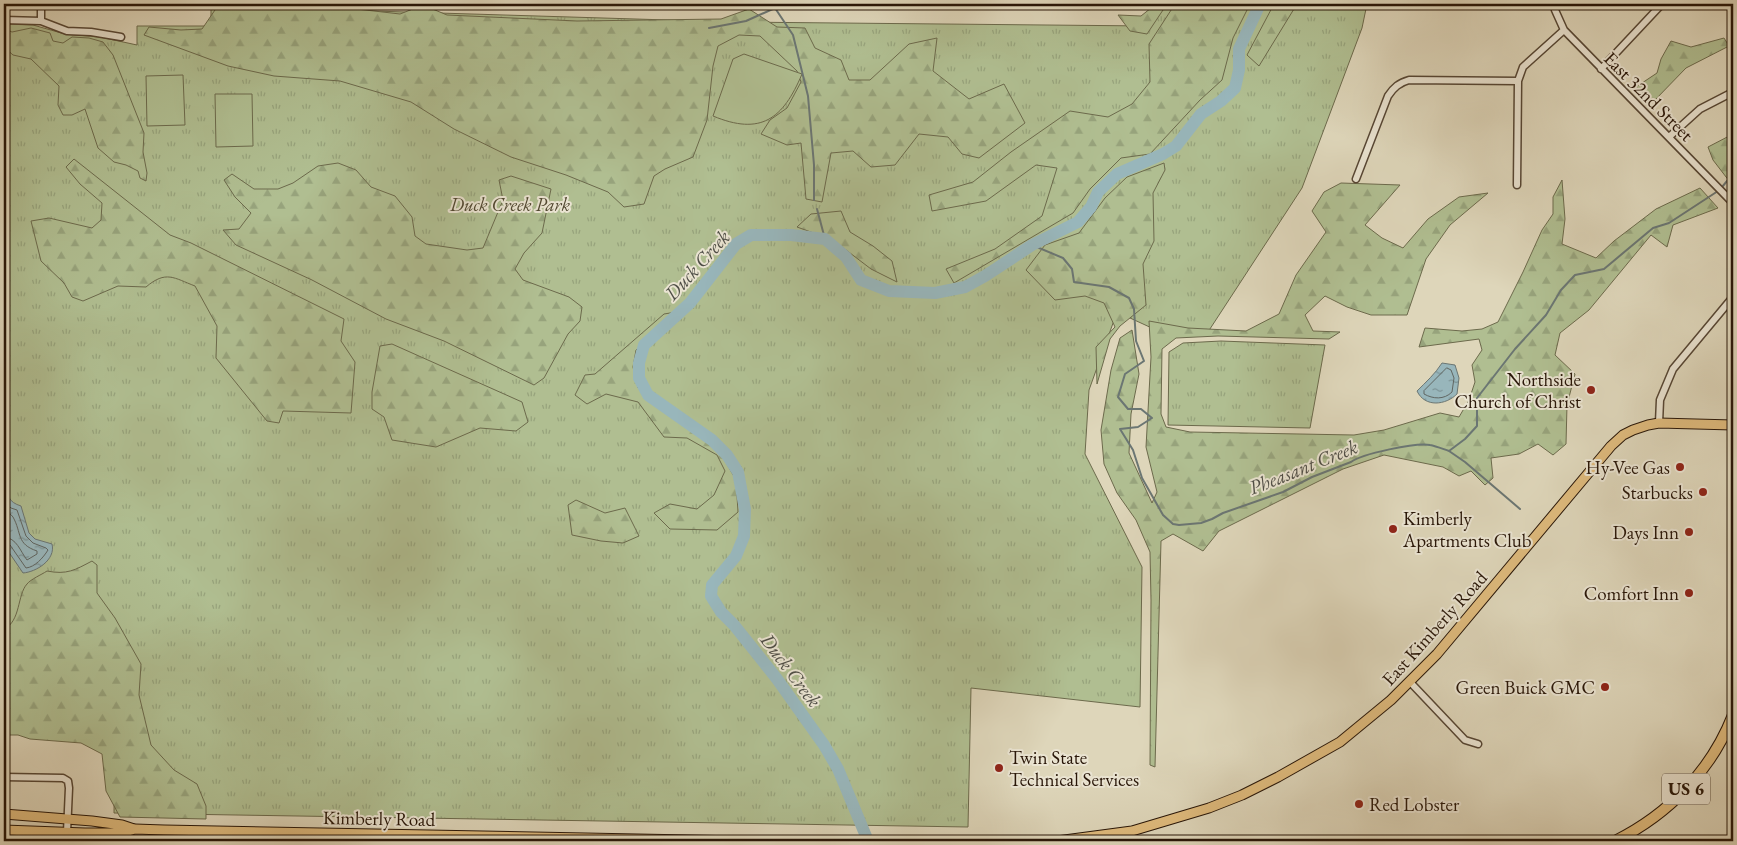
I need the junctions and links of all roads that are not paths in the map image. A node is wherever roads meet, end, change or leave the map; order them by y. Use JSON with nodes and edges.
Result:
{"nodes":[{"id":1,"x":41,"y":4,"type":"edge"},
{"id":2,"x":1554,"y":4,"type":"edge"},
{"id":3,"x":1662,"y":4,"type":"edge"},
{"id":4,"x":4,"y":20,"type":"edge"},
{"id":5,"x":41,"y":21,"type":"junction"},
{"id":6,"x":1564,"y":30,"type":"junction"},
{"id":7,"x":121,"y":37,"type":"dead end"},
{"id":8,"x":1601,"y":69,"type":"junction"},
{"id":9,"x":1518,"y":81,"type":"junction"},
{"id":10,"x":1733,"y":92,"type":"edge"},
{"id":11,"x":1669,"y":137,"type":"junction"},
{"id":12,"x":1356,"y":179,"type":"dead end"},
{"id":13,"x":1517,"y":186,"type":"dead end"},
{"id":14,"x":1733,"y":203,"type":"edge"},
{"id":15,"x":1733,"y":297,"type":"edge"},
{"id":16,"x":1659,"y":423,"type":"junction"},
{"id":17,"x":1733,"y":425,"type":"edge"},
{"id":18,"x":1410,"y":682,"type":"junction"},
{"id":19,"x":1733,"y":715,"type":"edge"},
{"id":20,"x":1478,"y":744,"type":"dead end"},
{"id":21,"x":4,"y":777,"type":"edge"},
{"id":22,"x":4,"y":814,"type":"edge"},
{"id":23,"x":68,"y":819,"type":"junction"},
{"id":24,"x":134,"y":829,"type":"junction"},
{"id":25,"x":4,"y":830,"type":"edge"},
{"id":26,"x":68,"y":832,"type":"junction"},
{"id":27,"x":742,"y":841,"type":"edge"},
{"id":28,"x":1058,"y":841,"type":"edge"},
{"id":29,"x":1615,"y":841,"type":"edge"}],
"edges":[{"from":1,"to":5,"type":"street"},
{"from":2,"to":6,"type":"street","name":"East 32nd Street"},
{"from":3,"to":8,"type":"street"},
{"from":4,"to":5,"type":"street"},
{"from":5,"to":7,"type":"street"},
{"from":6,"to":8,"type":"street","name":"East 32nd Street"},
{"from":6,"to":9,"type":"street"},
{"from":8,"to":11,"type":"street","name":"East 32nd Street"},
{"from":9,"to":12,"type":"street"},
{"from":9,"to":13,"type":"street"},
{"from":10,"to":11,"type":"street"},
{"from":11,"to":14,"type":"street","name":"East 32nd Street"},
{"from":15,"to":16,"type":"street"},
{"from":16,"to":17,"type":"main road","name":"East Kimberly Road"},
{"from":16,"to":18,"type":"main road","name":"East Kimberly Road"},
{"from":18,"to":20,"type":"street"},
{"from":18,"to":28,"type":"main road","name":"East Kimberly Road"},
{"from":19,"to":29,"type":"highway","number":"US 6"},
{"from":21,"to":23,"type":"street"},
{"from":22,"to":23,"type":"main road","name":"Kimberly Road"},
{"from":23,"to":24,"type":"main road","name":"Kimberly Road"},
{"from":23,"to":26,"type":"street"},
{"from":24,"to":26,"type":"main road","name":"Kimberly Road"},
{"from":24,"to":27,"type":"main road","name":"Kimberly Road"},
{"from":25,"to":26,"type":"main road","name":"Kimberly Road"}]}
